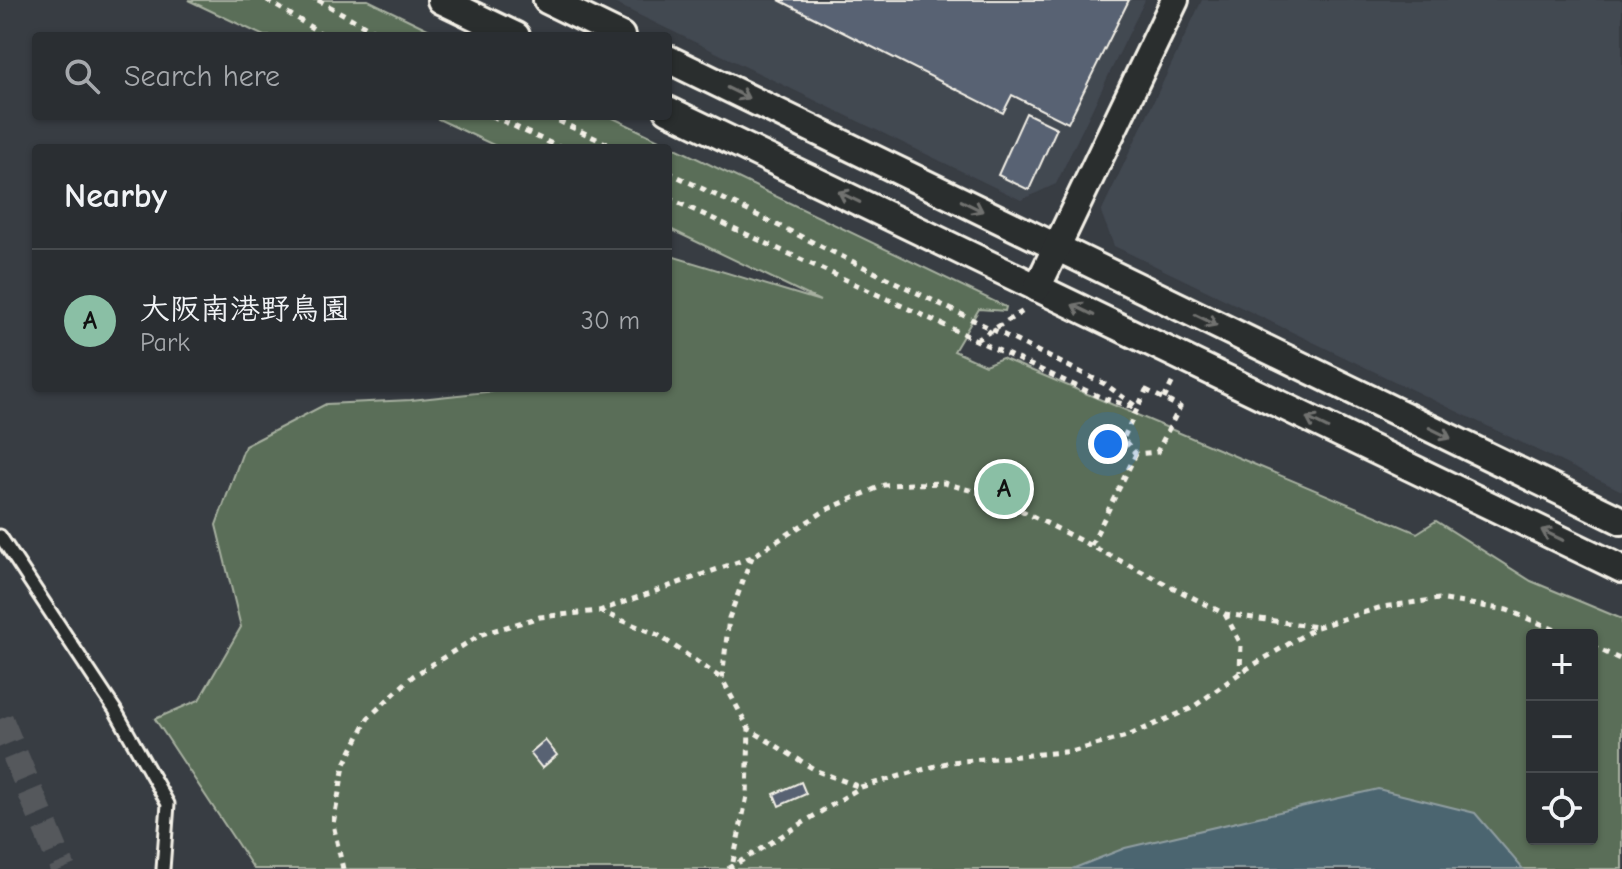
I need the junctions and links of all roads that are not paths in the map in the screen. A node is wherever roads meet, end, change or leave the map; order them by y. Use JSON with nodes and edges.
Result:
{"nodes":[{"id":1,"x":441,"y":0,"type":"edge"},
{"id":2,"x":547,"y":0,"type":"edge"},
{"id":3,"x":1175,"y":0,"type":"edge"},
{"id":4,"x":508,"y":32,"type":"edge"},
{"id":5,"x":613,"y":32,"type":"edge"},
{"id":6,"x":672,"y":61,"type":"edge"},
{"id":7,"x":672,"y":112,"type":"edge"},
{"id":8,"x":1058,"y":248,"type":"junction"},
{"id":9,"x":1031,"y":299,"type":"junction"},
{"id":10,"x":1622,"y":521,"type":"edge"},
{"id":11,"x":0,"y":536,"type":"edge"},
{"id":12,"x":1622,"y":569,"type":"edge"},
{"id":13,"x":163,"y":869,"type":"edge"}],
"edges":[{"from":1,"to":4,"type":"street"},
{"from":2,"to":5,"type":"street"},
{"from":3,"to":8,"type":"street"},
{"from":6,"to":8,"type":"street","one_way":true},
{"from":9,"to":7,"type":"street","one_way":true},
{"from":8,"to":9,"type":"street"},
{"from":8,"to":10,"type":"street","one_way":true},
{"from":12,"to":9,"type":"street","one_way":true},
{"from":11,"to":13,"type":"lane"}]}
